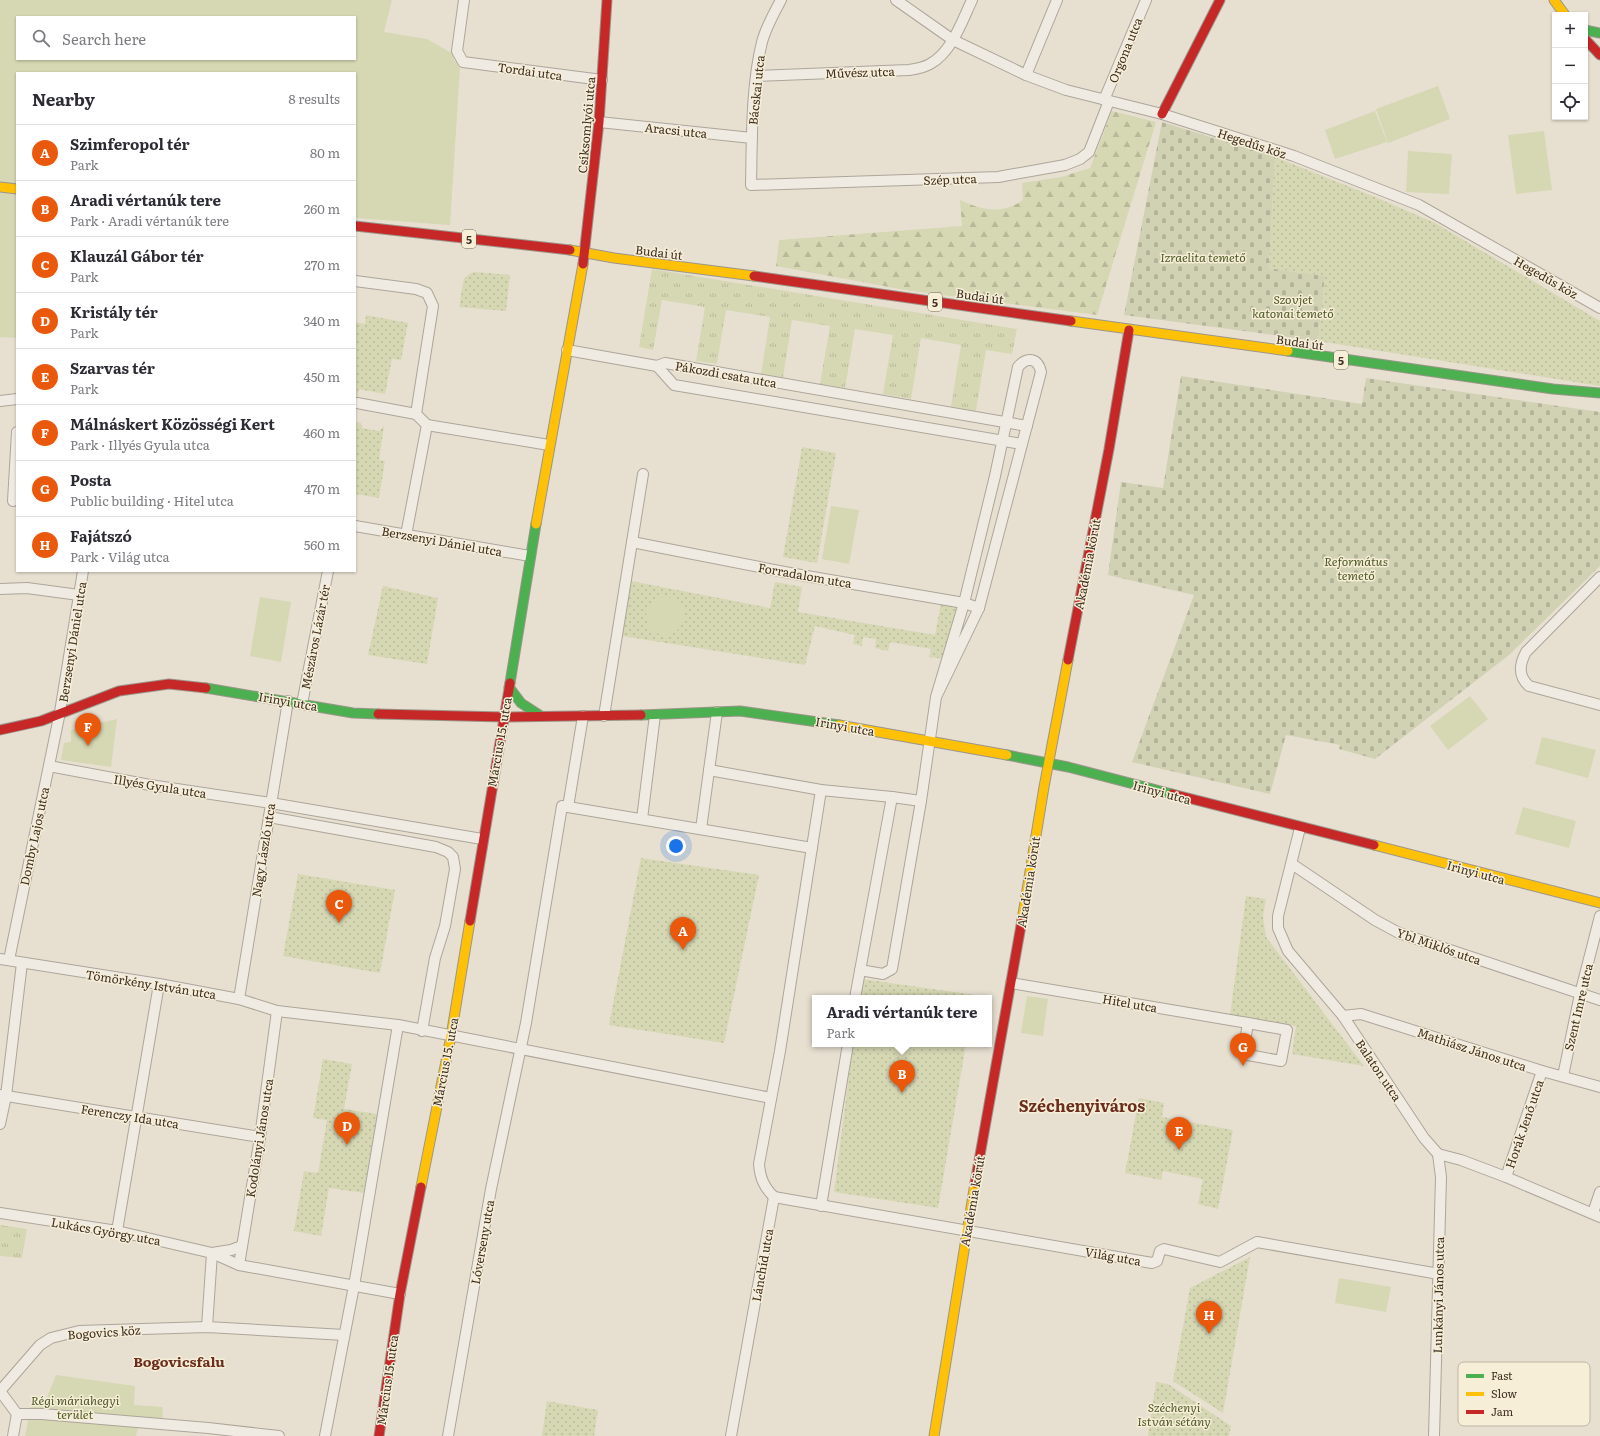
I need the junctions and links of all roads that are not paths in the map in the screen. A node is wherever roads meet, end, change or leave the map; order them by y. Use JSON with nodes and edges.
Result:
{"nodes":[{"id":1,"x":464,"y":0,"type":"edge"},
{"id":2,"x":607,"y":0,"type":"edge"},
{"id":3,"x":781,"y":0,"type":"edge"},
{"id":4,"x":896,"y":0,"type":"edge"},
{"id":5,"x":972,"y":0,"type":"edge"},
{"id":6,"x":1057,"y":0,"type":"edge"},
{"id":7,"x":1146,"y":0,"type":"edge"},
{"id":8,"x":1220,"y":0,"type":"edge"},
{"id":9,"x":1554,"y":0,"type":"edge"},
{"id":10,"x":1563,"y":12,"type":"edge"},
{"id":11,"x":1588,"y":31,"type":"edge"},
{"id":12,"x":1600,"y":33,"type":"edge"},
{"id":13,"x":953,"y":40,"type":"junction"},
{"id":14,"x":1588,"y":43,"type":"edge"},
{"id":15,"x":1600,"y":56,"type":"edge"},
{"id":16,"x":1026,"y":75,"type":"junction"},
{"id":17,"x":757,"y":76,"type":"junction"},
{"id":18,"x":602,"y":80,"type":"junction"},
{"id":19,"x":1106,"y":101,"type":"junction"},
{"id":20,"x":1162,"y":114,"type":"junction"},
{"id":21,"x":599,"y":122,"type":"junction"},
{"id":22,"x":752,"y":138,"type":"junction"},
{"id":23,"x":751,"y":185,"type":"joint"},
{"id":24,"x":0,"y":187,"type":"edge"},
{"id":25,"x":16,"y":189,"type":"edge"},
{"id":26,"x":356,"y":226,"type":"edge"},
{"id":27,"x":584,"y":252,"type":"junction"},
{"id":28,"x":356,"y":281,"type":"edge"},
{"id":29,"x":1600,"y":308,"type":"edge"},
{"id":30,"x":1129,"y":330,"type":"junction"},
{"id":31,"x":566,"y":350,"type":"junction"},
{"id":32,"x":657,"y":366,"type":"junction"},
{"id":33,"x":1553,"y":389,"type":"junction"},
{"id":34,"x":1600,"y":393,"type":"edge"},
{"id":35,"x":16,"y":399,"type":"edge"},
{"id":36,"x":1600,"y":400,"type":"edge"},
{"id":37,"x":0,"y":401,"type":"edge"},
{"id":38,"x":357,"y":403,"type":"dead end"},
{"id":39,"x":416,"y":414,"type":"junction"},
{"id":40,"x":1006,"y":422,"type":"junction"},
{"id":41,"x":427,"y":425,"type":"junction"},
{"id":42,"x":1027,"y":426,"type":"junction"},
{"id":43,"x":1002,"y":441,"type":"junction"},
{"id":44,"x":1022,"y":444,"type":"junction"},
{"id":45,"x":549,"y":445,"type":"junction"},
{"id":46,"x":16,"y":449,"type":"edge"},
{"id":47,"x":643,"y":474,"type":"dead end"},
{"id":48,"x":13,"y":501,"type":"dead end"},
{"id":49,"x":356,"y":526,"type":"edge"},
{"id":50,"x":406,"y":535,"type":"junction"},
{"id":51,"x":632,"y":542,"type":"junction"},
{"id":52,"x":530,"y":556,"type":"junction"},
{"id":53,"x":83,"y":572,"type":"edge"},
{"id":54,"x":328,"y":572,"type":"edge"},
{"id":55,"x":1600,"y":576,"type":"edge"},
{"id":56,"x":0,"y":589,"type":"edge"},
{"id":57,"x":79,"y":596,"type":"junction"},
{"id":58,"x":964,"y":603,"type":"junction"},
{"id":59,"x":979,"y":608,"type":"junction"},
{"id":60,"x":509,"y":687,"type":"junction"},
{"id":61,"x":936,"y":697,"type":"junction"},
{"id":62,"x":288,"y":701,"type":"junction"},
{"id":63,"x":302,"y":704,"type":"junction"},
{"id":64,"x":1600,"y":705,"type":"edge"},
{"id":65,"x":60,"y":712,"type":"junction"},
{"id":66,"x":717,"y":712,"type":"junction"},
{"id":67,"x":655,"y":715,"type":"junction"},
{"id":68,"x":542,"y":716,"type":"junction"},
{"id":69,"x":583,"y":716,"type":"junction"},
{"id":70,"x":604,"y":716,"type":"junction"},
{"id":71,"x":504,"y":717,"type":"junction"},
{"id":72,"x":0,"y":730,"type":"edge"},
{"id":73,"x":930,"y":742,"type":"junction"},
{"id":74,"x":1048,"y":764,"type":"junction"},
{"id":75,"x":49,"y":766,"type":"junction"},
{"id":76,"x":708,"y":770,"type":"junction"},
{"id":77,"x":822,"y":790,"type":"junction"},
{"id":78,"x":892,"y":797,"type":"junction"},
{"id":79,"x":921,"y":801,"type":"junction"},
{"id":80,"x":271,"y":803,"type":"junction"},
{"id":81,"x":568,"y":807,"type":"junction"},
{"id":82,"x":269,"y":817,"type":"junction"},
{"id":83,"x":642,"y":819,"type":"junction"},
{"id":84,"x":1300,"y":828,"type":"junction"},
{"id":85,"x":701,"y":829,"type":"junction"},
{"id":86,"x":482,"y":839,"type":"junction"},
{"id":87,"x":812,"y":848,"type":"junction"},
{"id":88,"x":1292,"y":864,"type":"junction"},
{"id":89,"x":1600,"y":904,"type":"edge"},
{"id":90,"x":1600,"y":916,"type":"edge"},
{"id":91,"x":4,"y":959,"type":"edge"},
{"id":92,"x":22,"y":963,"type":"junction"},
{"id":93,"x":860,"y":970,"type":"junction"},
{"id":94,"x":1011,"y":982,"type":"junction"},
{"id":95,"x":159,"y":984,"type":"junction"},
{"id":96,"x":1580,"y":994,"type":"junction"},
{"id":97,"x":856,"y":995,"type":"edge"},
{"id":98,"x":239,"y":999,"type":"junction"},
{"id":99,"x":1600,"y":1000,"type":"edge"},
{"id":100,"x":277,"y":1011,"type":"junction"},
{"id":101,"x":1343,"y":1016,"type":"junction"},
{"id":102,"x":1248,"y":1023,"type":"junction"},
{"id":103,"x":398,"y":1026,"type":"junction"},
{"id":104,"x":422,"y":1031,"type":"junction"},
{"id":105,"x":450,"y":1036,"type":"junction"},
{"id":106,"x":848,"y":1047,"type":"edge"},
{"id":107,"x":521,"y":1049,"type":"junction"},
{"id":108,"x":1542,"y":1071,"type":"junction"},
{"id":109,"x":1563,"y":1076,"type":"junction"},
{"id":110,"x":1600,"y":1087,"type":"edge"},
{"id":111,"x":3,"y":1096,"type":"edge"},
{"id":112,"x":771,"y":1098,"type":"junction"},
{"id":113,"x":136,"y":1117,"type":"junction"},
{"id":114,"x":0,"y":1124,"type":"edge"},
{"id":115,"x":260,"y":1137,"type":"junction"},
{"id":116,"x":1438,"y":1154,"type":"junction"},
{"id":117,"x":1506,"y":1177,"type":"junction"},
{"id":118,"x":1600,"y":1192,"type":"edge"},
{"id":119,"x":774,"y":1197,"type":"junction"},
{"id":120,"x":821,"y":1206,"type":"junction"},
{"id":121,"x":0,"y":1213,"type":"edge"},
{"id":122,"x":1597,"y":1215,"type":"edge"},
{"id":123,"x":117,"y":1231,"type":"junction"},
{"id":124,"x":967,"y":1231,"type":"junction"},
{"id":125,"x":242,"y":1246,"type":"junction"},
{"id":126,"x":212,"y":1252,"type":"junction"},
{"id":127,"x":239,"y":1265,"type":"junction"},
{"id":128,"x":1439,"y":1274,"type":"junction"},
{"id":129,"x":354,"y":1286,"type":"junction"},
{"id":130,"x":400,"y":1294,"type":"junction"},
{"id":131,"x":207,"y":1327,"type":"junction"},
{"id":132,"x":344,"y":1336,"type":"junction"},
{"id":133,"x":0,"y":1391,"type":"edge"},
{"id":134,"x":17,"y":1414,"type":"junction"},
{"id":135,"x":207,"y":1432,"type":"edge"},
{"id":136,"x":13,"y":1436,"type":"edge"},
{"id":137,"x":279,"y":1436,"type":"edge"},
{"id":138,"x":326,"y":1436,"type":"edge"},
{"id":139,"x":379,"y":1436,"type":"edge"},
{"id":140,"x":448,"y":1436,"type":"edge"},
{"id":141,"x":731,"y":1436,"type":"edge"},
{"id":142,"x":934,"y":1436,"type":"edge"},
{"id":143,"x":1434,"y":1436,"type":"edge"}],
"edges":[{"from":1,"to":18,"type":"street","name":"Tordai utca"},
{"from":2,"to":18,"type":"street","name":"Csíksomlyói utca"},
{"from":3,"to":17,"type":"street","name":"Bácskai utca"},
{"from":4,"to":13,"type":"street","name":"Hegedűs köz"},
{"from":5,"to":13,"type":"street","name":"Művész utca"},
{"from":6,"to":16,"type":"street"},
{"from":7,"to":19,"type":"street","name":"Orgona utca"},
{"from":8,"to":20,"type":"street"},
{"from":9,"to":10,"type":"street"},
{"from":11,"to":12,"type":"street"},
{"from":13,"to":16,"type":"street","name":"Hegedűs köz"},
{"from":13,"to":17,"type":"street","name":"Művész utca"},
{"from":14,"to":15,"type":"street"},
{"from":16,"to":19,"type":"street","name":"Hegedűs köz"},
{"from":17,"to":22,"type":"street","name":"Bácskai utca"},
{"from":18,"to":21,"type":"street","name":"Csíksomlyói utca"},
{"from":19,"to":20,"type":"street","name":"Hegedűs köz"},
{"from":19,"to":23,"type":"street","name":"Szép utca"},
{"from":20,"to":29,"type":"street","name":"Hegedűs köz"},
{"from":21,"to":22,"type":"street","name":"Aracsi utca"},
{"from":21,"to":27,"type":"street","name":"Csíksomlyói utca"},
{"from":22,"to":23,"type":"street","name":"Bácskai utca"},
{"from":24,"to":25,"type":"street"},
{"from":26,"to":27,"type":"street","name":"Budai út","number":"5"},
{"from":27,"to":30,"type":"street","name":"Budai út","number":"5"},
{"from":27,"to":31,"type":"street","name":"Március 15. utca"},
{"from":28,"to":39,"type":"street"},
{"from":30,"to":33,"type":"street","name":"Budai út","number":"5"},
{"from":30,"to":74,"type":"street","name":"Akadémia körút"},
{"from":31,"to":32,"type":"street"},
{"from":31,"to":45,"type":"street","name":"Március 15. utca"},
{"from":32,"to":40,"type":"street","name":"Pákozdi csata utca"},
{"from":32,"to":43,"type":"street","name":"Pákozdi csata utca"},
{"from":33,"to":34,"type":"street","name":"Budai út","number":"5"},
{"from":33,"to":36,"type":"street","name":"Budai út","number":"5"},
{"from":35,"to":37,"type":"street"},
{"from":38,"to":39,"type":"street"},
{"from":39,"to":41,"type":"street"},
{"from":40,"to":42,"type":"street","name":"Pákozdi csata utca"},
{"from":40,"to":42,"type":"street"},
{"from":40,"to":43,"type":"street"},
{"from":41,"to":45,"type":"street"},
{"from":41,"to":50,"type":"street"},
{"from":42,"to":44,"type":"street"},
{"from":43,"to":44,"type":"street","name":"Pákozdi csata utca"},
{"from":43,"to":58,"type":"street"},
{"from":44,"to":59,"type":"street"},
{"from":45,"to":52,"type":"street","name":"Március 15. utca"},
{"from":46,"to":48,"type":"street"},
{"from":47,"to":51,"type":"street"},
{"from":49,"to":50,"type":"street","name":"Berzsenyi Dániel utca"},
{"from":50,"to":52,"type":"street","name":"Berzsenyi Dániel utca"},
{"from":51,"to":58,"type":"street","name":"Forradalom utca"},
{"from":51,"to":70,"type":"street"},
{"from":52,"to":60,"type":"street","name":"Március 15. utca"},
{"from":53,"to":57,"type":"street","name":"Berzsenyi Dániel utca"},
{"from":54,"to":63,"type":"street","name":"Mészáros Lázár tér"},
{"from":55,"to":64,"type":"street"},
{"from":56,"to":57,"type":"street"},
{"from":57,"to":65,"type":"street","name":"Berzsenyi Dániel utca"},
{"from":58,"to":59,"type":"street","name":"Forradalom utca"},
{"from":58,"to":61,"type":"street"},
{"from":59,"to":61,"type":"street"},
{"from":60,"to":68,"type":"street","name":"Március 15. utca"},
{"from":60,"to":71,"type":"street","name":"Március 15. utca"},
{"from":61,"to":73,"type":"street"},
{"from":62,"to":63,"type":"street","name":"Irinyi utca"},
{"from":62,"to":65,"type":"street","name":"Irinyi utca"},
{"from":62,"to":80,"type":"street","name":"Nagy László utca"},
{"from":63,"to":71,"type":"street","name":"Irinyi utca"},
{"from":65,"to":72,"type":"street","name":"Irinyi utca"},
{"from":65,"to":75,"type":"street","name":"Domby Lajos utca"},
{"from":66,"to":67,"type":"street","name":"Irinyi utca"},
{"from":66,"to":73,"type":"street","name":"Irinyi utca"},
{"from":66,"to":76,"type":"street"},
{"from":67,"to":70,"type":"street","name":"Irinyi utca"},
{"from":67,"to":83,"type":"street"},
{"from":68,"to":69,"type":"street","name":"Irinyi utca"},
{"from":68,"to":71,"type":"street","name":"Irinyi utca"},
{"from":69,"to":70,"type":"street","name":"Irinyi utca"},
{"from":69,"to":81,"type":"street"},
{"from":71,"to":86,"type":"street","name":"Március 15. utca"},
{"from":73,"to":74,"type":"street","name":"Irinyi utca"},
{"from":73,"to":79,"type":"street"},
{"from":74,"to":84,"type":"street","name":"Irinyi utca"},
{"from":74,"to":94,"type":"street","name":"Akadémia körút"},
{"from":75,"to":80,"type":"street","name":"Illyés Gyula utca"},
{"from":75,"to":91,"type":"street","name":"Domby Lajos utca"},
{"from":76,"to":77,"type":"street"},
{"from":76,"to":85,"type":"street"},
{"from":77,"to":78,"type":"street"},
{"from":77,"to":87,"type":"street"},
{"from":78,"to":79,"type":"street"},
{"from":78,"to":93,"type":"street"},
{"from":79,"to":93,"type":"street"},
{"from":80,"to":82,"type":"street","name":"Nagy László utca"},
{"from":80,"to":86,"type":"street","name":"Illyés Gyula utca"},
{"from":81,"to":83,"type":"street"},
{"from":81,"to":107,"type":"street","name":"Lóverseny utca"},
{"from":82,"to":98,"type":"street","name":"Nagy László utca"},
{"from":82,"to":104,"type":"street"},
{"from":83,"to":85,"type":"street"},
{"from":84,"to":88,"type":"street","name":"Balaton utca"},
{"from":84,"to":89,"type":"street","name":"Irinyi utca"},
{"from":85,"to":87,"type":"street"},
{"from":86,"to":105,"type":"street","name":"Március 15. utca"},
{"from":87,"to":112,"type":"street"},
{"from":88,"to":96,"type":"street","name":"Ybl Miklós utca"},
{"from":88,"to":101,"type":"street","name":"Balaton utca"},
{"from":90,"to":96,"type":"street","name":"Szent Imre utca"},
{"from":91,"to":92,"type":"street","name":"Tömörkény István utca"},
{"from":92,"to":95,"type":"street","name":"Tömörkény István utca"},
{"from":92,"to":111,"type":"street"},
{"from":93,"to":97,"type":"street"},
{"from":94,"to":102,"type":"street","name":"Hitel utca"},
{"from":94,"to":124,"type":"street","name":"Akadémia körút"},
{"from":95,"to":98,"type":"street","name":"Tömörkény István utca"},
{"from":95,"to":113,"type":"street"},
{"from":96,"to":99,"type":"street","name":"Ybl Miklós utca"},
{"from":96,"to":109,"type":"street","name":"Szent Imre utca"},
{"from":98,"to":100,"type":"street","name":"Tömörkény István utca"},
{"from":100,"to":103,"type":"street","name":"Tömörkény István utca"},
{"from":100,"to":115,"type":"street","name":"Kodolányi János utca"},
{"from":101,"to":108,"type":"street","name":"Mathiász János utca"},
{"from":101,"to":116,"type":"street","name":"Balaton utca"},
{"from":102,"to":102,"type":"street","name":"Hitel utca"},
{"from":103,"to":104,"type":"street","name":"Tömörkény István utca"},
{"from":103,"to":129,"type":"street"},
{"from":104,"to":105,"type":"street","name":"Tömörkény István utca"},
{"from":105,"to":107,"type":"street","name":"Tömörkény István utca"},
{"from":105,"to":130,"type":"street","name":"Március 15. utca"},
{"from":106,"to":120,"type":"street"},
{"from":107,"to":112,"type":"street","name":"Tömörkény István utca"},
{"from":107,"to":140,"type":"street","name":"Lóverseny utca"},
{"from":108,"to":109,"type":"street","name":"Mathiász János utca"},
{"from":108,"to":117,"type":"street","name":"Horák Jenő utca"},
{"from":109,"to":110,"type":"street","name":"Mathiász János utca"},
{"from":111,"to":113,"type":"street","name":"Ferenczy Ida utca"},
{"from":111,"to":114,"type":"street"},
{"from":112,"to":119,"type":"street"},
{"from":113,"to":115,"type":"street","name":"Ferenczy Ida utca"},
{"from":113,"to":123,"type":"street"},
{"from":115,"to":125,"type":"street","name":"Kodolányi János utca"},
{"from":116,"to":117,"type":"street"},
{"from":116,"to":128,"type":"street","name":"Lunkányi János utca"},
{"from":117,"to":122,"type":"street"},
{"from":118,"to":122,"type":"street"},
{"from":119,"to":120,"type":"street","name":"Világ utca"},
{"from":119,"to":141,"type":"street","name":"Lánchíd utca"},
{"from":120,"to":124,"type":"street","name":"Világ utca"},
{"from":121,"to":123,"type":"street","name":"Lukács György utca"},
{"from":123,"to":126,"type":"street","name":"Lukács György utca"},
{"from":124,"to":128,"type":"street","name":"Világ utca"},
{"from":124,"to":142,"type":"street","name":"Akadémia körút"},
{"from":125,"to":126,"type":"street","name":"Lukács György utca"},
{"from":125,"to":127,"type":"street","name":"Kodolányi János utca"},
{"from":126,"to":127,"type":"street","name":"Lukács György utca"},
{"from":126,"to":131,"type":"street"},
{"from":127,"to":129,"type":"street","name":"Lukács György utca"},
{"from":128,"to":143,"type":"street","name":"Lunkányi János utca"},
{"from":129,"to":130,"type":"street","name":"Lukács György utca"},
{"from":129,"to":132,"type":"street"},
{"from":130,"to":139,"type":"street","name":"Március 15. utca"},
{"from":131,"to":132,"type":"street","name":"Bogovics köz"},
{"from":131,"to":133,"type":"street","name":"Bogovics köz"},
{"from":132,"to":138,"type":"street"},
{"from":133,"to":134,"type":"street"},
{"from":134,"to":135,"type":"street"},
{"from":134,"to":136,"type":"street"},
{"from":135,"to":137,"type":"street"}]}
